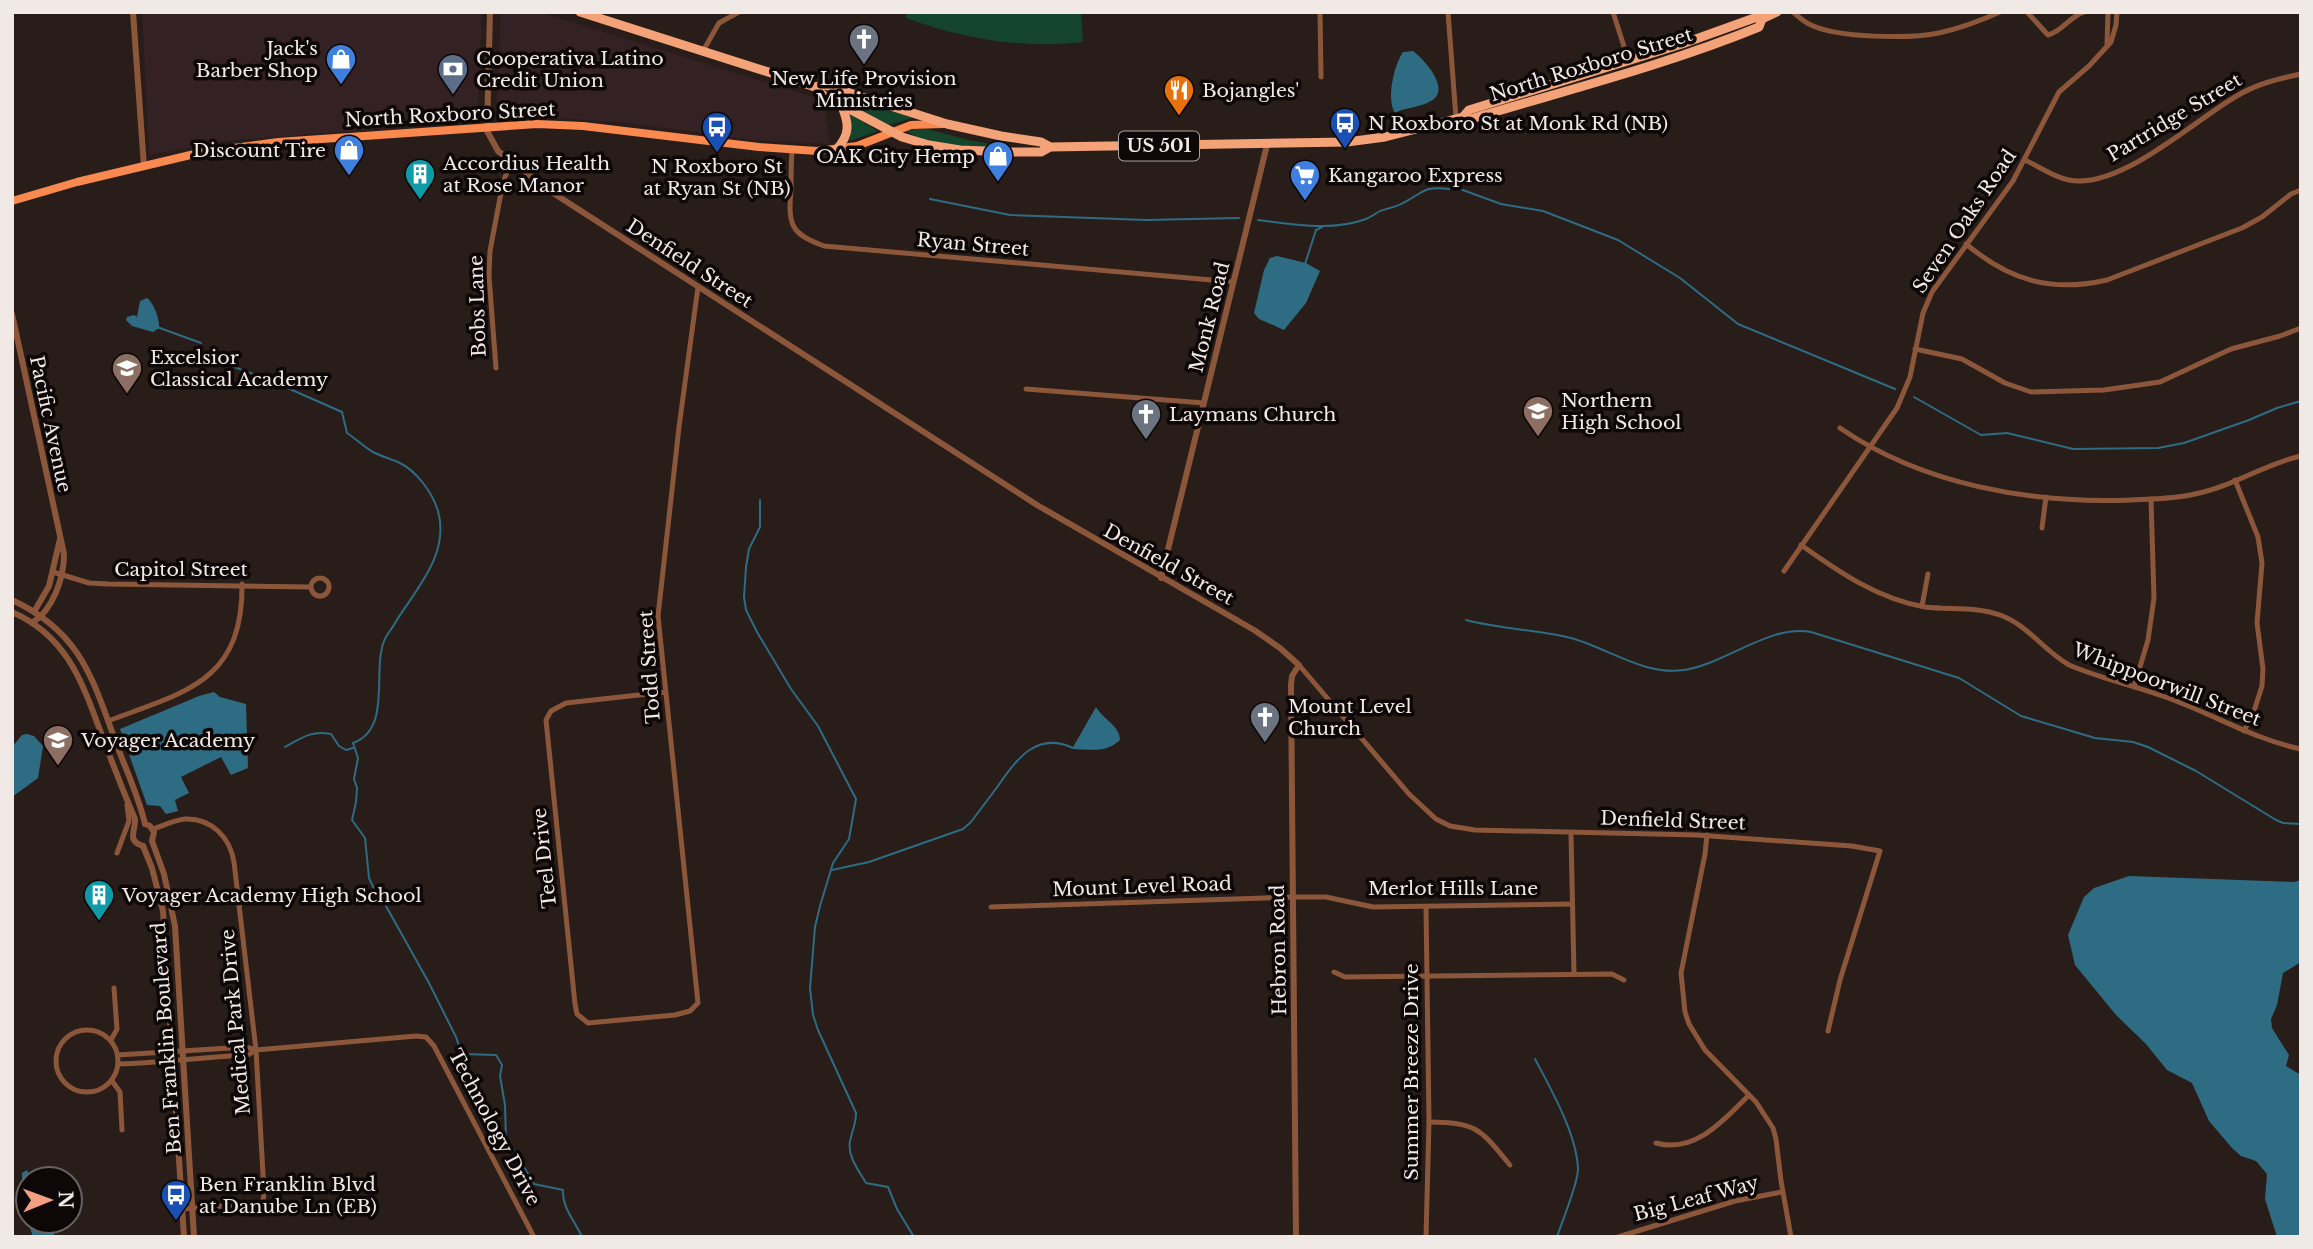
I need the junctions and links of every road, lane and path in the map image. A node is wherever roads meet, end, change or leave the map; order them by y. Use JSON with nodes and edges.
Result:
{"nodes":[{"id":1,"x":132,"y":12,"type":"edge"},
{"id":2,"x":490,"y":12,"type":"edge"},
{"id":3,"x":580,"y":12,"type":"edge"},
{"id":4,"x":740,"y":12,"type":"edge"},
{"id":5,"x":1320,"y":12,"type":"edge"},
{"id":6,"x":1448,"y":12,"type":"edge"},
{"id":7,"x":1613,"y":12,"type":"edge"},
{"id":8,"x":1777,"y":12,"type":"edge"},
{"id":9,"x":1793,"y":12,"type":"edge"},
{"id":10,"x":2000,"y":12,"type":"edge"},
{"id":11,"x":2027,"y":12,"type":"edge"},
{"id":12,"x":2084,"y":12,"type":"edge"},
{"id":13,"x":2108,"y":12,"type":"edge"},
{"id":14,"x":2117,"y":12,"type":"edge"},
{"id":15,"x":1764,"y":16,"type":"edge"},
{"id":16,"x":1682,"y":44,"type":"junction"},
{"id":17,"x":2107,"y":44,"type":"junction"},
{"id":18,"x":703,"y":51,"type":"junction"},
{"id":19,"x":1628,"y":59,"type":"junction"},
{"id":20,"x":1634,"y":71,"type":"junction"},
{"id":21,"x":2301,"y":74,"type":"edge"},
{"id":22,"x":1321,"y":77,"type":"dead end"},
{"id":23,"x":1579,"y":86,"type":"junction"},
{"id":24,"x":815,"y":87,"type":"junction"},
{"id":25,"x":841,"y":104,"type":"junction"},
{"id":26,"x":1460,"y":118,"type":"junction"},
{"id":27,"x":947,"y":124,"type":"junction"},
{"id":28,"x":486,"y":126,"type":"junction"},
{"id":29,"x":893,"y":132,"type":"junction"},
{"id":30,"x":1268,"y":145,"type":"junction"},
{"id":31,"x":1050,"y":147,"type":"junction"},
{"id":32,"x":792,"y":150,"type":"junction"},
{"id":33,"x":836,"y":150,"type":"junction"},
{"id":34,"x":2025,"y":160,"type":"junction"},
{"id":35,"x":511,"y":163,"type":"junction"},
{"id":36,"x":144,"y":167,"type":"junction"},
{"id":37,"x":2301,"y":190,"type":"edge"},
{"id":38,"x":14,"y":202,"type":"edge"},
{"id":39,"x":1966,"y":244,"type":"junction"},
{"id":40,"x":1234,"y":282,"type":"junction"},
{"id":41,"x":698,"y":287,"type":"junction"},
{"id":42,"x":12,"y":314,"type":"edge"},
{"id":43,"x":2301,"y":328,"type":"edge"},
{"id":44,"x":1915,"y":349,"type":"junction"},
{"id":45,"x":496,"y":368,"type":"dead end"},
{"id":46,"x":1026,"y":388,"type":"dead end"},
{"id":47,"x":1204,"y":403,"type":"junction"},
{"id":48,"x":1840,"y":428,"type":"dead end"},
{"id":49,"x":1870,"y":448,"type":"junction"},
{"id":50,"x":2301,"y":456,"type":"edge"},
{"id":51,"x":2235,"y":480,"type":"junction"},
{"id":52,"x":2046,"y":497,"type":"junction"},
{"id":53,"x":2151,"y":499,"type":"junction"},
{"id":54,"x":2042,"y":528,"type":"dead end"},
{"id":55,"x":60,"y":539,"type":"junction"},
{"id":56,"x":1801,"y":545,"type":"junction"},
{"id":57,"x":1784,"y":571,"type":"dead end"},
{"id":58,"x":53,"y":572,"type":"junction"},
{"id":59,"x":1928,"y":574,"type":"dead end"},
{"id":60,"x":62,"y":575,"type":"junction"},
{"id":61,"x":1161,"y":578,"type":"junction"},
{"id":62,"x":242,"y":584,"type":"junction"},
{"id":63,"x":311,"y":587,"type":"dead end"},
{"id":64,"x":12,"y":600,"type":"edge"},
{"id":65,"x":1922,"y":606,"type":"junction"},
{"id":66,"x":34,"y":611,"type":"junction"},
{"id":67,"x":12,"y":612,"type":"edge"},
{"id":68,"x":41,"y":617,"type":"junction"},
{"id":69,"x":32,"y":623,"type":"junction"},
{"id":70,"x":1299,"y":665,"type":"junction"},
{"id":71,"x":2134,"y":687,"type":"junction"},
{"id":72,"x":666,"y":692,"type":"junction"},
{"id":73,"x":108,"y":721,"type":"junction"},
{"id":74,"x":2244,"y":731,"type":"junction"},
{"id":75,"x":2301,"y":749,"type":"edge"},
{"id":76,"x":126,"y":798,"type":"junction"},
{"id":77,"x":145,"y":824,"type":"junction"},
{"id":78,"x":135,"y":827,"type":"junction"},
{"id":79,"x":153,"y":829,"type":"junction"},
{"id":80,"x":1571,"y":834,"type":"junction"},
{"id":81,"x":1707,"y":835,"type":"junction"},
{"id":82,"x":152,"y":841,"type":"junction"},
{"id":83,"x":143,"y":846,"type":"junction"},
{"id":84,"x":117,"y":853,"type":"dead end"},
{"id":85,"x":1294,"y":897,"type":"junction"},
{"id":86,"x":1572,"y":904,"type":"junction"},
{"id":87,"x":991,"y":907,"type":"dead end"},
{"id":88,"x":1426,"y":907,"type":"junction"},
{"id":89,"x":1335,"y":972,"type":"dead end"},
{"id":90,"x":1574,"y":974,"type":"junction"},
{"id":91,"x":1427,"y":976,"type":"junction"},
{"id":92,"x":1625,"y":980,"type":"dead end"},
{"id":93,"x":114,"y":988,"type":"dead end"},
{"id":94,"x":575,"y":1004,"type":"joint"},
{"id":95,"x":1828,"y":1031,"type":"dead end"},
{"id":96,"x":111,"y":1040,"type":"junction"},
{"id":97,"x":256,"y":1050,"type":"junction"},
{"id":98,"x":172,"y":1051,"type":"junction"},
{"id":99,"x":183,"y":1051,"type":"junction"},
{"id":100,"x":118,"y":1055,"type":"junction"},
{"id":101,"x":184,"y":1060,"type":"junction"},
{"id":102,"x":173,"y":1063,"type":"junction"},
{"id":103,"x":119,"y":1064,"type":"junction"},
{"id":104,"x":112,"y":1081,"type":"junction"},
{"id":105,"x":1749,"y":1095,"type":"junction"},
{"id":106,"x":1429,"y":1122,"type":"junction"},
{"id":107,"x":122,"y":1130,"type":"dead end"},
{"id":108,"x":1656,"y":1143,"type":"dead end"},
{"id":109,"x":1510,"y":1165,"type":"dead end"},
{"id":110,"x":1782,"y":1192,"type":"junction"},
{"id":111,"x":193,"y":1208,"type":"junction"},
{"id":112,"x":182,"y":1209,"type":"junction"},
{"id":113,"x":184,"y":1237,"type":"edge"},
{"id":114,"x":194,"y":1237,"type":"edge"},
{"id":115,"x":534,"y":1237,"type":"edge"},
{"id":116,"x":1296,"y":1237,"type":"edge"},
{"id":117,"x":1426,"y":1237,"type":"edge"},
{"id":118,"x":1618,"y":1237,"type":"edge"},
{"id":119,"x":1791,"y":1237,"type":"edge"}],
"edges":[{"from":1,"to":36,"type":"street"},
{"from":2,"to":28,"type":"street"},
{"from":3,"to":18,"type":"highway","number":"US 501"},
{"from":4,"to":18,"type":"street"},
{"from":5,"to":22,"type":"street"},
{"from":6,"to":26,"type":"street"},
{"from":7,"to":19,"type":"street"},
{"from":8,"to":15,"type":"highway","name":"North Roxboro Street","number":"US 501"},
{"from":9,"to":10,"type":"street"},
{"from":11,"to":12,"type":"street"},
{"from":13,"to":17,"type":"street"},
{"from":14,"to":17,"type":"street","name":"Seven Oaks Road"},
{"from":15,"to":16,"type":"highway","name":"North Roxboro Street","number":"US 501"},
{"from":15,"to":20,"type":"highway","name":"North Roxboro Street","number":"US 501"},
{"from":16,"to":19,"type":"highway","name":"North Roxboro Street","number":"US 501"},
{"from":16,"to":20,"type":"highway"},
{"from":17,"to":34,"type":"street","name":"Seven Oaks Road"},
{"from":18,"to":24,"type":"highway","number":"US 501"},
{"from":19,"to":23,"type":"highway"},
{"from":19,"to":26,"type":"highway","name":"North Roxboro Street","number":"US 501"},
{"from":20,"to":23,"type":"highway","name":"North Roxboro Street","number":"US 501"},
{"from":21,"to":34,"type":"street","name":"Partridge Street"},
{"from":23,"to":26,"type":"highway","name":"North Roxboro Street","number":"US 501"},
{"from":24,"to":25,"type":"highway","number":"US 501"},
{"from":24,"to":27,"type":"highway","number":"US 501"},
{"from":25,"to":29,"type":"highway","number":"US 501"},
{"from":25,"to":33,"type":"highway"},
{"from":26,"to":30,"type":"highway","name":"North Roxboro Street","number":"US 501"},
{"from":27,"to":29,"type":"main road","name":"North Roxboro Street"},
{"from":27,"to":31,"type":"highway","name":"North Roxboro Street","number":"US 501"},
{"from":28,"to":32,"type":"main road","name":"North Roxboro Street"},
{"from":28,"to":35,"type":"street","name":"Denfield Street"},
{"from":28,"to":36,"type":"main road","name":"North Roxboro Street"},
{"from":29,"to":31,"type":"highway","name":"North Roxboro Street","number":"US 501"},
{"from":29,"to":33,"type":"main road","name":"North Roxboro Street"},
{"from":30,"to":31,"type":"highway","name":"North Roxboro Street","number":"US 501"},
{"from":30,"to":40,"type":"street","name":"Monk Road"},
{"from":32,"to":33,"type":"main road","name":"North Roxboro Street"},
{"from":32,"to":40,"type":"street","name":"Ryan Street"},
{"from":34,"to":39,"type":"street","name":"Seven Oaks Road"},
{"from":35,"to":41,"type":"street","name":"Denfield Street"},
{"from":35,"to":45,"type":"street","name":"Bobs Lane"},
{"from":36,"to":38,"type":"main road","name":"North Roxboro Street"},
{"from":37,"to":39,"type":"street"},
{"from":39,"to":44,"type":"street","name":"Seven Oaks Road"},
{"from":40,"to":47,"type":"street","name":"Monk Road"},
{"from":41,"to":61,"type":"street","name":"Denfield Street"},
{"from":41,"to":72,"type":"street","name":"Todd Street"},
{"from":42,"to":55,"type":"street","name":"Pacific Avenue"},
{"from":43,"to":44,"type":"street"},
{"from":44,"to":49,"type":"street","name":"Seven Oaks Road"},
{"from":46,"to":47,"type":"street"},
{"from":47,"to":61,"type":"street","name":"Monk Road"},
{"from":48,"to":49,"type":"street"},
{"from":49,"to":52,"type":"street"},
{"from":49,"to":56,"type":"street","name":"Seven Oaks Road"},
{"from":50,"to":51,"type":"street"},
{"from":51,"to":53,"type":"street"},
{"from":51,"to":74,"type":"street"},
{"from":52,"to":53,"type":"street"},
{"from":52,"to":54,"type":"street"},
{"from":53,"to":71,"type":"street"},
{"from":55,"to":58,"type":"street","name":"Pacific Avenue"},
{"from":55,"to":60,"type":"street","name":"Pacific Avenue"},
{"from":56,"to":57,"type":"street","name":"Seven Oaks Road"},
{"from":56,"to":65,"type":"street","name":"Whippoorwill Street"},
{"from":58,"to":60,"type":"street","name":"Capitol Street"},
{"from":58,"to":66,"type":"street","name":"Pacific Avenue"},
{"from":59,"to":65,"type":"street"},
{"from":60,"to":62,"type":"street","name":"Capitol Street"},
{"from":60,"to":68,"type":"street","name":"Pacific Avenue"},
{"from":61,"to":70,"type":"street","name":"Denfield Street"},
{"from":62,"to":63,"type":"street","name":"Capitol Street"},
{"from":62,"to":73,"type":"street"},
{"from":64,"to":66,"type":"street"},
{"from":65,"to":71,"type":"street","name":"Whippoorwill Street"},
{"from":66,"to":68,"type":"street"},
{"from":66,"to":69,"type":"street","name":"Pacific Avenue"},
{"from":67,"to":69,"type":"street"},
{"from":68,"to":69,"type":"street","name":"Pacific Avenue"},
{"from":68,"to":73,"type":"street"},
{"from":69,"to":76,"type":"street"},
{"from":70,"to":80,"type":"street","name":"Denfield Street"},
{"from":70,"to":85,"type":"street","name":"Hebron Road"},
{"from":71,"to":74,"type":"street","name":"Whippoorwill Street"},
{"from":72,"to":94,"type":"street","name":"Teel Drive"},
{"from":72,"to":94,"type":"street","name":"Todd Street"},
{"from":73,"to":77,"type":"street"},
{"from":74,"to":75,"type":"street","name":"Whippoorwill Street"},
{"from":76,"to":78,"type":"street"},
{"from":76,"to":84,"type":"street"},
{"from":77,"to":78,"type":"street"},
{"from":77,"to":79,"type":"street"},
{"from":78,"to":83,"type":"street"},
{"from":79,"to":82,"type":"street"},
{"from":79,"to":97,"type":"street","name":"Medical Park Drive"},
{"from":80,"to":81,"type":"street","name":"Denfield Street"},
{"from":80,"to":86,"type":"street"},
{"from":81,"to":95,"type":"street","name":"Denfield Street"},
{"from":81,"to":105,"type":"street"},
{"from":82,"to":83,"type":"street"},
{"from":82,"to":99,"type":"street","name":"Ben Franklin Boulevard"},
{"from":83,"to":98,"type":"street","name":"Ben Franklin Boulevard"},
{"from":85,"to":87,"type":"street","name":"Mount Level Road"},
{"from":85,"to":88,"type":"street","name":"Merlot Hills Lane"},
{"from":85,"to":116,"type":"street","name":"Hebron Road"},
{"from":86,"to":88,"type":"street","name":"Merlot Hills Lane"},
{"from":86,"to":90,"type":"street"},
{"from":88,"to":91,"type":"street","name":"Summer Breeze Drive"},
{"from":89,"to":91,"type":"street"},
{"from":90,"to":91,"type":"street"},
{"from":90,"to":92,"type":"street"},
{"from":91,"to":106,"type":"street","name":"Summer Breeze Drive"},
{"from":93,"to":96,"type":"street"},
{"from":96,"to":100,"type":"street"},
{"from":96,"to":104,"type":"street"},
{"from":97,"to":99,"type":"street","name":"Technology Drive"},
{"from":97,"to":101,"type":"street","name":"Technology Drive"},
{"from":97,"to":111,"type":"street","name":"Medical Park Drive"},
{"from":97,"to":115,"type":"street","name":"Technology Drive"},
{"from":98,"to":99,"type":"street","name":"Technology Drive"},
{"from":98,"to":100,"type":"street","name":"Technology Drive"},
{"from":98,"to":102,"type":"street","name":"Ben Franklin Boulevard"},
{"from":99,"to":101,"type":"street","name":"Ben Franklin Boulevard"},
{"from":100,"to":103,"type":"street"},
{"from":101,"to":102,"type":"street","name":"Technology Drive"},
{"from":101,"to":111,"type":"street","name":"Ben Franklin Boulevard"},
{"from":102,"to":103,"type":"street","name":"Technology Drive"},
{"from":102,"to":112,"type":"street","name":"Ben Franklin Boulevard"},
{"from":103,"to":104,"type":"street"},
{"from":104,"to":107,"type":"street"},
{"from":105,"to":108,"type":"street"},
{"from":105,"to":110,"type":"street"},
{"from":106,"to":109,"type":"street"},
{"from":106,"to":117,"type":"street","name":"Summer Breeze Drive"},
{"from":110,"to":118,"type":"street","name":"Big Leaf Way"},
{"from":110,"to":119,"type":"street"},
{"from":111,"to":112,"type":"street","name":"Medical Park Drive"},
{"from":111,"to":114,"type":"street","name":"Ben Franklin Boulevard"},
{"from":112,"to":113,"type":"street","name":"Ben Franklin Boulevard"}]}
